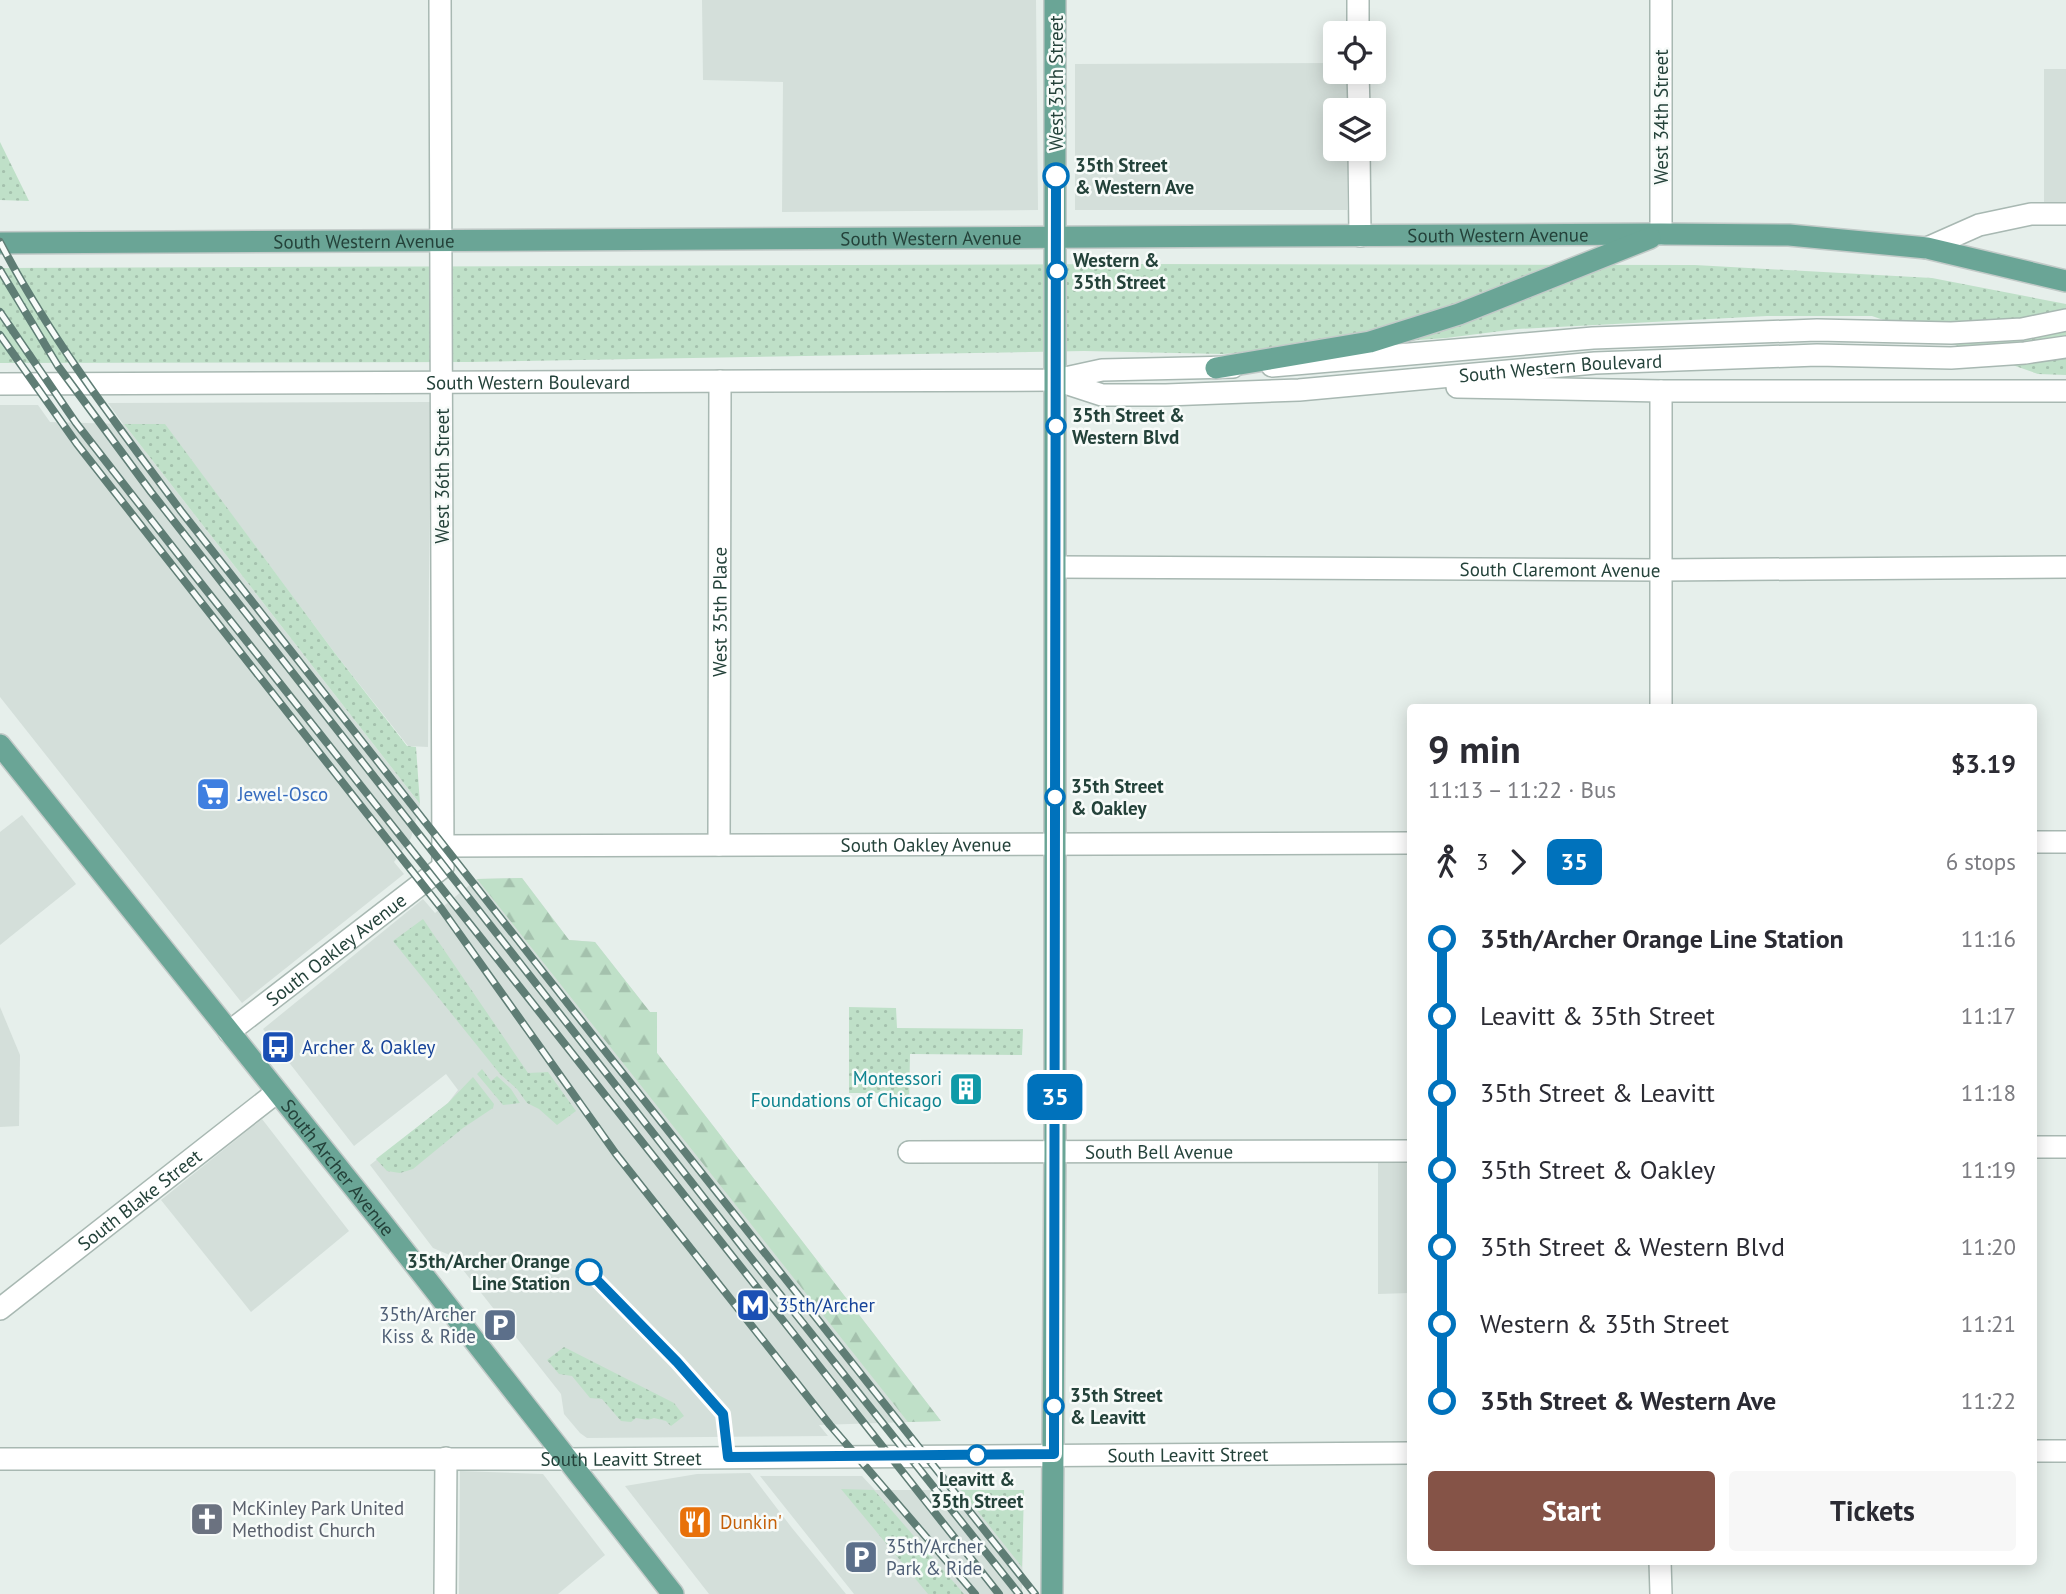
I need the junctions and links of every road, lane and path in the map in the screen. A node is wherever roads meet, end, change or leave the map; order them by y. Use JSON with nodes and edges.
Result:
{"nodes":[{"id":1,"x":440,"y":0,"type":"edge"},
{"id":2,"x":1055,"y":0,"type":"edge"},
{"id":3,"x":1358,"y":0,"type":"edge"},
{"id":4,"x":1661,"y":0,"type":"edge"},
{"id":5,"x":1358,"y":21,"type":"edge"},
{"id":6,"x":1359,"y":161,"type":"edge"},
{"id":7,"x":2066,"y":214,"type":"edge"},
{"id":8,"x":1661,"y":233,"type":"junction"},
{"id":9,"x":1360,"y":236,"type":"junction"},
{"id":10,"x":1056,"y":237,"type":"junction"},
{"id":11,"x":441,"y":241,"type":"junction"},
{"id":12,"x":0,"y":243,"type":"edge"},
{"id":13,"x":1927,"y":248,"type":"junction"},
{"id":14,"x":2066,"y":281,"type":"edge"},
{"id":15,"x":2066,"y":320,"type":"edge"},
{"id":16,"x":2066,"y":347,"type":"edge"},
{"id":17,"x":1216,"y":368,"type":"junction"},
{"id":18,"x":1056,"y":380,"type":"junction"},
{"id":19,"x":720,"y":381,"type":"junction"},
{"id":20,"x":441,"y":382,"type":"junction"},
{"id":21,"x":0,"y":384,"type":"edge"},
{"id":22,"x":1361,"y":384,"type":"junction"},
{"id":23,"x":1661,"y":391,"type":"junction"},
{"id":24,"x":2066,"y":391,"type":"edge"},
{"id":25,"x":1056,"y":567,"type":"junction"},
{"id":26,"x":2066,"y":567,"type":"edge"},
{"id":27,"x":1661,"y":570,"type":"junction"},
{"id":28,"x":1661,"y":704,"type":"edge"},
{"id":29,"x":0,"y":745,"type":"edge"},
{"id":30,"x":2037,"y":842,"type":"edge"},
{"id":31,"x":2066,"y":842,"type":"edge"},
{"id":32,"x":1407,"y":843,"type":"edge"},
{"id":33,"x":1055,"y":844,"type":"junction"},
{"id":34,"x":719,"y":845,"type":"junction"},
{"id":35,"x":443,"y":846,"type":"junction"},
{"id":36,"x":443,"y":867,"type":"joint"},
{"id":37,"x":229,"y":1032,"type":"junction"},
{"id":38,"x":277,"y":1092,"type":"junction"},
{"id":39,"x":2037,"y":1147,"type":"edge"},
{"id":40,"x":2066,"y":1147,"type":"edge"},
{"id":41,"x":1407,"y":1151,"type":"edge"},
{"id":42,"x":909,"y":1152,"type":"dead end"},
{"id":43,"x":1055,"y":1153,"type":"junction"},
{"id":44,"x":0,"y":1309,"type":"edge"},
{"id":45,"x":2037,"y":1451,"type":"edge"},
{"id":46,"x":2066,"y":1451,"type":"edge"},
{"id":47,"x":1407,"y":1452,"type":"edge"},
{"id":48,"x":1054,"y":1454,"type":"junction"},
{"id":49,"x":446,"y":1458,"type":"junction"},
{"id":50,"x":0,"y":1459,"type":"edge"},
{"id":51,"x":566,"y":1459,"type":"junction"},
{"id":52,"x":1661,"y":1565,"type":"edge"},
{"id":53,"x":445,"y":1594,"type":"edge"},
{"id":54,"x":673,"y":1594,"type":"edge"},
{"id":55,"x":1052,"y":1594,"type":"edge"},
{"id":56,"x":1661,"y":1594,"type":"edge"}],
"edges":[{"from":1,"to":11,"type":"street","name":"West 36th Street"},
{"from":2,"to":10,"type":"main road","name":"West 35th Street"},
{"from":3,"to":5,"type":"street"},
{"from":4,"to":8,"type":"street","name":"West 34th Street"},
{"from":6,"to":9,"type":"street"},
{"from":7,"to":13,"type":"street"},
{"from":8,"to":9,"type":"main road","name":"South Western Avenue"},
{"from":8,"to":13,"type":"main road","name":"South Western Avenue"},
{"from":8,"to":17,"type":"main road"},
{"from":9,"to":10,"type":"main road","name":"South Western Avenue"},
{"from":10,"to":11,"type":"main road","name":"South Western Avenue"},
{"from":10,"to":18,"type":"main road","name":"West 35th Street"},
{"from":11,"to":12,"type":"main road","name":"South Western Avenue"},
{"from":11,"to":20,"type":"street","name":"West 36th Street"},
{"from":13,"to":14,"type":"main road","name":"South Western Avenue"},
{"from":15,"to":17,"type":"street","name":"South Western Boulevard"},
{"from":16,"to":22,"type":"street","name":"South Western Boulevard"},
{"from":17,"to":18,"type":"street","name":"South Western Boulevard"},
{"from":18,"to":19,"type":"street","name":"South Western Boulevard"},
{"from":18,"to":22,"type":"street","name":"South Western Boulevard"},
{"from":18,"to":25,"type":"main road","name":"West 35th Street"},
{"from":19,"to":20,"type":"street","name":"South Western Boulevard"},
{"from":19,"to":34,"type":"street","name":"West 35th Place"},
{"from":20,"to":21,"type":"street","name":"South Western Boulevard"},
{"from":20,"to":35,"type":"street","name":"West 36th Street"},
{"from":22,"to":23,"type":"street"},
{"from":23,"to":24,"type":"street"},
{"from":23,"to":27,"type":"street"},
{"from":25,"to":27,"type":"street","name":"South Claremont Avenue"},
{"from":25,"to":33,"type":"main road","name":"West 35th Street"},
{"from":26,"to":27,"type":"street","name":"South Claremont Avenue"},
{"from":27,"to":28,"type":"street"},
{"from":29,"to":37,"type":"main road","name":"South Archer Avenue"},
{"from":30,"to":31,"type":"street"},
{"from":32,"to":33,"type":"street","name":"South Oakley Avenue"},
{"from":33,"to":34,"type":"street","name":"South Oakley Avenue"},
{"from":33,"to":43,"type":"main road","name":"West 35th Street"},
{"from":34,"to":35,"type":"street","name":"South Oakley Avenue"},
{"from":35,"to":36,"type":"street","name":"West 36th Street"},
{"from":36,"to":37,"type":"street","name":"South Oakley Avenue"},
{"from":37,"to":38,"type":"main road","name":"South Archer Avenue"},
{"from":38,"to":44,"type":"street","name":"South Blake Street"},
{"from":38,"to":51,"type":"main road","name":"South Archer Avenue"},
{"from":39,"to":40,"type":"street"},
{"from":41,"to":43,"type":"street","name":"South Bell Avenue"},
{"from":42,"to":43,"type":"street","name":"South Bell Avenue"},
{"from":43,"to":48,"type":"main road","name":"West 35th Street"},
{"from":45,"to":46,"type":"street"},
{"from":47,"to":48,"type":"street","name":"South Leavitt Street"},
{"from":48,"to":51,"type":"street","name":"South Leavitt Street"},
{"from":48,"to":55,"type":"main road","name":"West 35th Street"},
{"from":49,"to":50,"type":"street","name":"South Leavitt Street"},
{"from":49,"to":51,"type":"street","name":"South Leavitt Street"},
{"from":49,"to":53,"type":"street"},
{"from":51,"to":54,"type":"main road","name":"South Archer Avenue"},
{"from":52,"to":56,"type":"street"}]}
